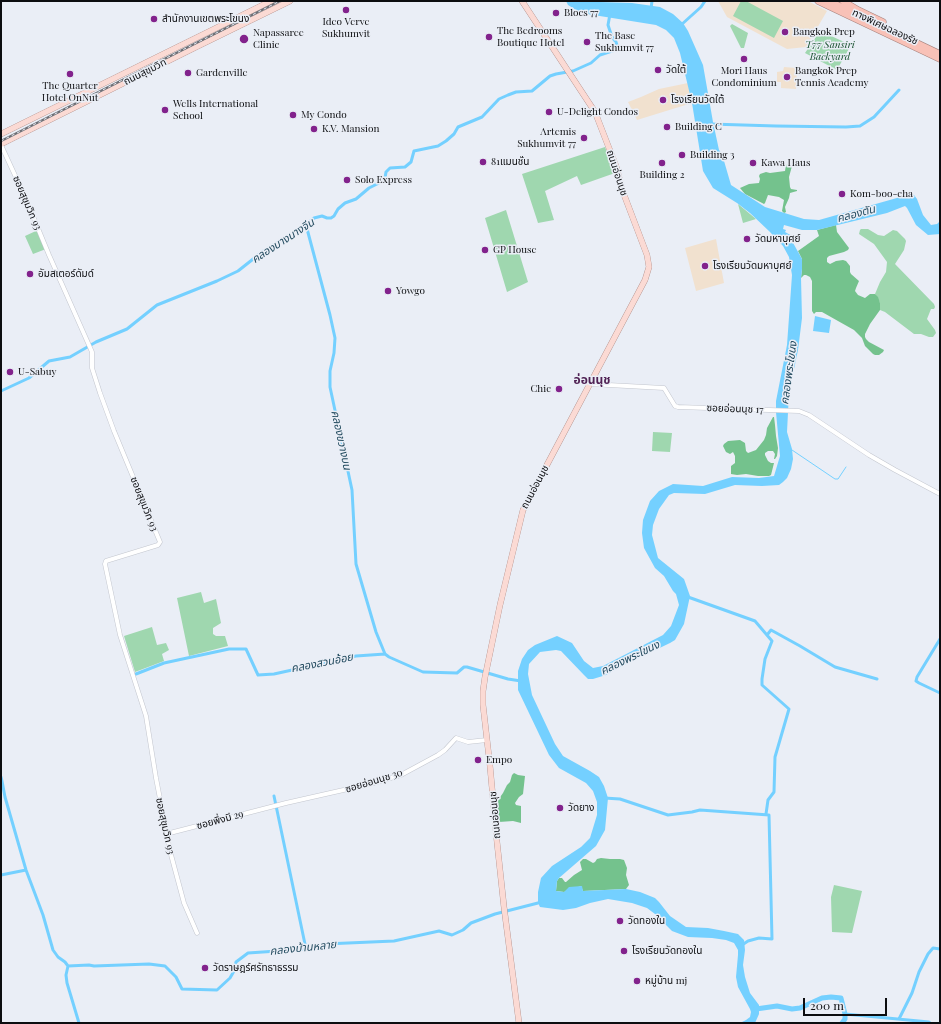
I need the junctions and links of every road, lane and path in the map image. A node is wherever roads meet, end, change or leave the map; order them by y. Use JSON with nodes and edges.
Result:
{"nodes":[{"id":1,"x":271,"y":1,"type":"edge"},
{"id":2,"x":290,"y":1,"type":"edge"},
{"id":3,"x":520,"y":1,"type":"edge"},
{"id":4,"x":818,"y":1,"type":"edge"},
{"id":5,"x":830,"y":1,"type":"edge"},
{"id":6,"x":843,"y":1,"type":"edge"},
{"id":7,"x":274,"y":8,"type":"junction"},
{"id":8,"x":940,"y":52,"type":"edge"},
{"id":9,"x":940,"y":59,"type":"edge"},
{"id":10,"x":84,"y":94,"type":"junction"},
{"id":11,"x":88,"y":101,"type":"junction"},
{"id":12,"x":1,"y":134,"type":"edge"},
{"id":13,"x":1,"y":144,"type":"edge"},
{"id":14,"x":589,"y":384,"type":"junction"},
{"id":15,"x":940,"y":494,"type":"edge"},
{"id":16,"x":486,"y":740,"type":"junction"},
{"id":17,"x":276,"y":806,"type":"joint"},
{"id":18,"x":166,"y":834,"type":"junction"},
{"id":19,"x":197,"y":933,"type":"dead end"},
{"id":20,"x":517,"y":1023,"type":"edge"}],
"edges":[{"from":1,"to":7,"type":"main road"},
{"from":1,"to":10,"type":"main road","name":"ถนนสุขุมวิท"},
{"from":2,"to":7,"type":"main road","name":"ถนนสุขุมวิท"},
{"from":3,"to":14,"type":"main road","name":"ถนนอ่อนนุช"},
{"from":4,"to":9,"type":"highway","name":"ทางพิเศษฉลองรัช"},
{"from":5,"to":8,"type":"highway","name":"ทางพิเศษฉลองรัช"},
{"from":6,"to":8,"type":"highway"},
{"from":7,"to":11,"type":"main road","name":"ถนนสุขุมวิท"},
{"from":10,"to":11,"type":"main road"},
{"from":10,"to":12,"type":"main road","name":"ถนนสุขุมวิท"},
{"from":11,"to":13,"type":"main road","name":"ถนนสุขุมวิท"},
{"from":13,"to":18,"type":"street","name":"ซอยสุขุมวิท 93"},
{"from":14,"to":15,"type":"street","name":"ซอยอ่อนนุช 17"},
{"from":14,"to":16,"type":"main road","name":"ถนนอ่อนนุช"},
{"from":16,"to":17,"type":"street","name":"ซอยอ่อนนุช 30"},
{"from":16,"to":20,"type":"main road","name":"ถนนอ่อนนุช"},
{"from":17,"to":18,"type":"street","name":"ซอยพึ่งมี 29"},
{"from":18,"to":19,"type":"street","name":"ซอยสุขุมวิท 93"}]}
